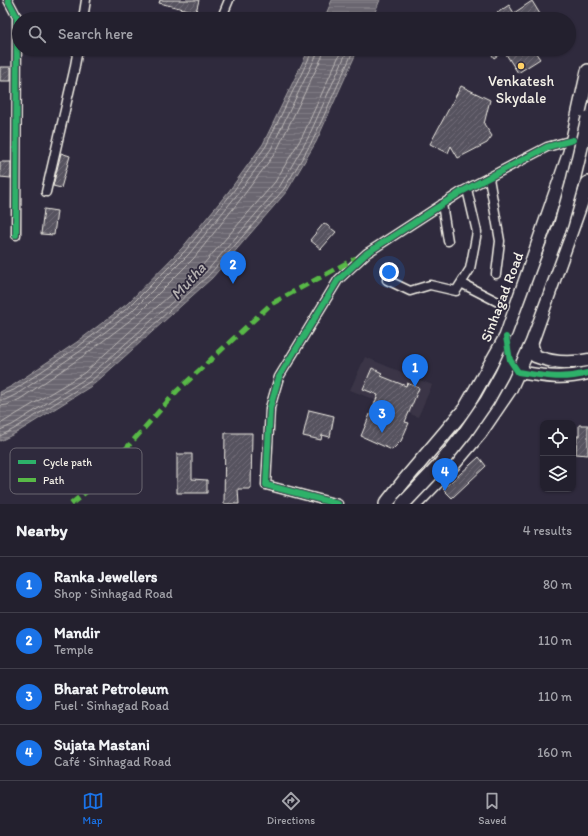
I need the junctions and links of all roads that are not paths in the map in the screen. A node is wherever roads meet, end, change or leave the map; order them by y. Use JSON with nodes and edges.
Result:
{"nodes":[{"id":1,"x":8,"y":0,"type":"edge"},
{"id":2,"x":86,"y":0,"type":"edge"},
{"id":3,"x":229,"y":0,"type":"edge"},
{"id":4,"x":14,"y":12,"type":"edge"},
{"id":5,"x":84,"y":12,"type":"edge"},
{"id":6,"x":224,"y":12,"type":"dead end"},
{"id":7,"x":17,"y":56,"type":"edge"},
{"id":8,"x":77,"y":56,"type":"edge"},
{"id":9,"x":588,"y":71,"type":"edge"},
{"id":10,"x":588,"y":118,"type":"edge"},
{"id":11,"x":573,"y":140,"type":"junction"},
{"id":12,"x":489,"y":178,"type":"junction"},
{"id":13,"x":588,"y":183,"type":"edge"},
{"id":14,"x":467,"y":189,"type":"junction"},
{"id":15,"x":46,"y":192,"type":"dead end"},
{"id":16,"x":442,"y":204,"type":"junction"},
{"id":17,"x":16,"y":235,"type":"dead end"},
{"id":18,"x":448,"y":241,"type":"dead end"},
{"id":19,"x":496,"y":274,"type":"dead end"},
{"id":20,"x":387,"y":280,"type":"dead end"},
{"id":21,"x":461,"y":283,"type":"junction"},
{"id":22,"x":500,"y":303,"type":"dead end"},
{"id":23,"x":506,"y":337,"type":"junction"},
{"id":24,"x":531,"y":343,"type":"junction"},
{"id":25,"x":588,"y":360,"type":"edge"},
{"id":26,"x":518,"y":372,"type":"junction"},
{"id":27,"x":588,"y":373,"type":"edge"},
{"id":28,"x":465,"y":409,"type":"junction"},
{"id":29,"x":338,"y":504,"type":"edge"},
{"id":30,"x":386,"y":504,"type":"edge"},
{"id":31,"x":395,"y":504,"type":"edge"},
{"id":32,"x":403,"y":504,"type":"edge"},
{"id":33,"x":415,"y":504,"type":"edge"}],
"edges":[{"from":1,"to":4,"type":"street"},
{"from":2,"to":5,"type":"street"},
{"from":3,"to":6,"type":"street"},
{"from":7,"to":17,"type":"street"},
{"from":8,"to":15,"type":"street"},
{"from":9,"to":11,"type":"main road","name":"Sinhagad Road"},
{"from":10,"to":32,"type":"main road","bridge":true},
{"from":11,"to":12,"type":"street"},
{"from":11,"to":23,"type":"main road","name":"Sinhagad Road"},
{"from":12,"to":14,"type":"street"},
{"from":12,"to":19,"type":"street"},
{"from":13,"to":24,"type":"main road"},
{"from":14,"to":16,"type":"street"},
{"from":14,"to":21,"type":"street"},
{"from":16,"to":18,"type":"street"},
{"from":16,"to":29,"type":"street"},
{"from":20,"to":21,"type":"street"},
{"from":21,"to":22,"type":"street"},
{"from":23,"to":26,"type":"street"},
{"from":23,"to":28,"type":"main road","name":"Sinhagad Road"},
{"from":24,"to":25,"type":"street"},
{"from":24,"to":26,"type":"main road"},
{"from":26,"to":27,"type":"street"},
{"from":26,"to":33,"type":"main road"},
{"from":28,"to":30,"type":"main road","name":"Sinhagad Road"},
{"from":28,"to":31,"type":"main road"}]}
